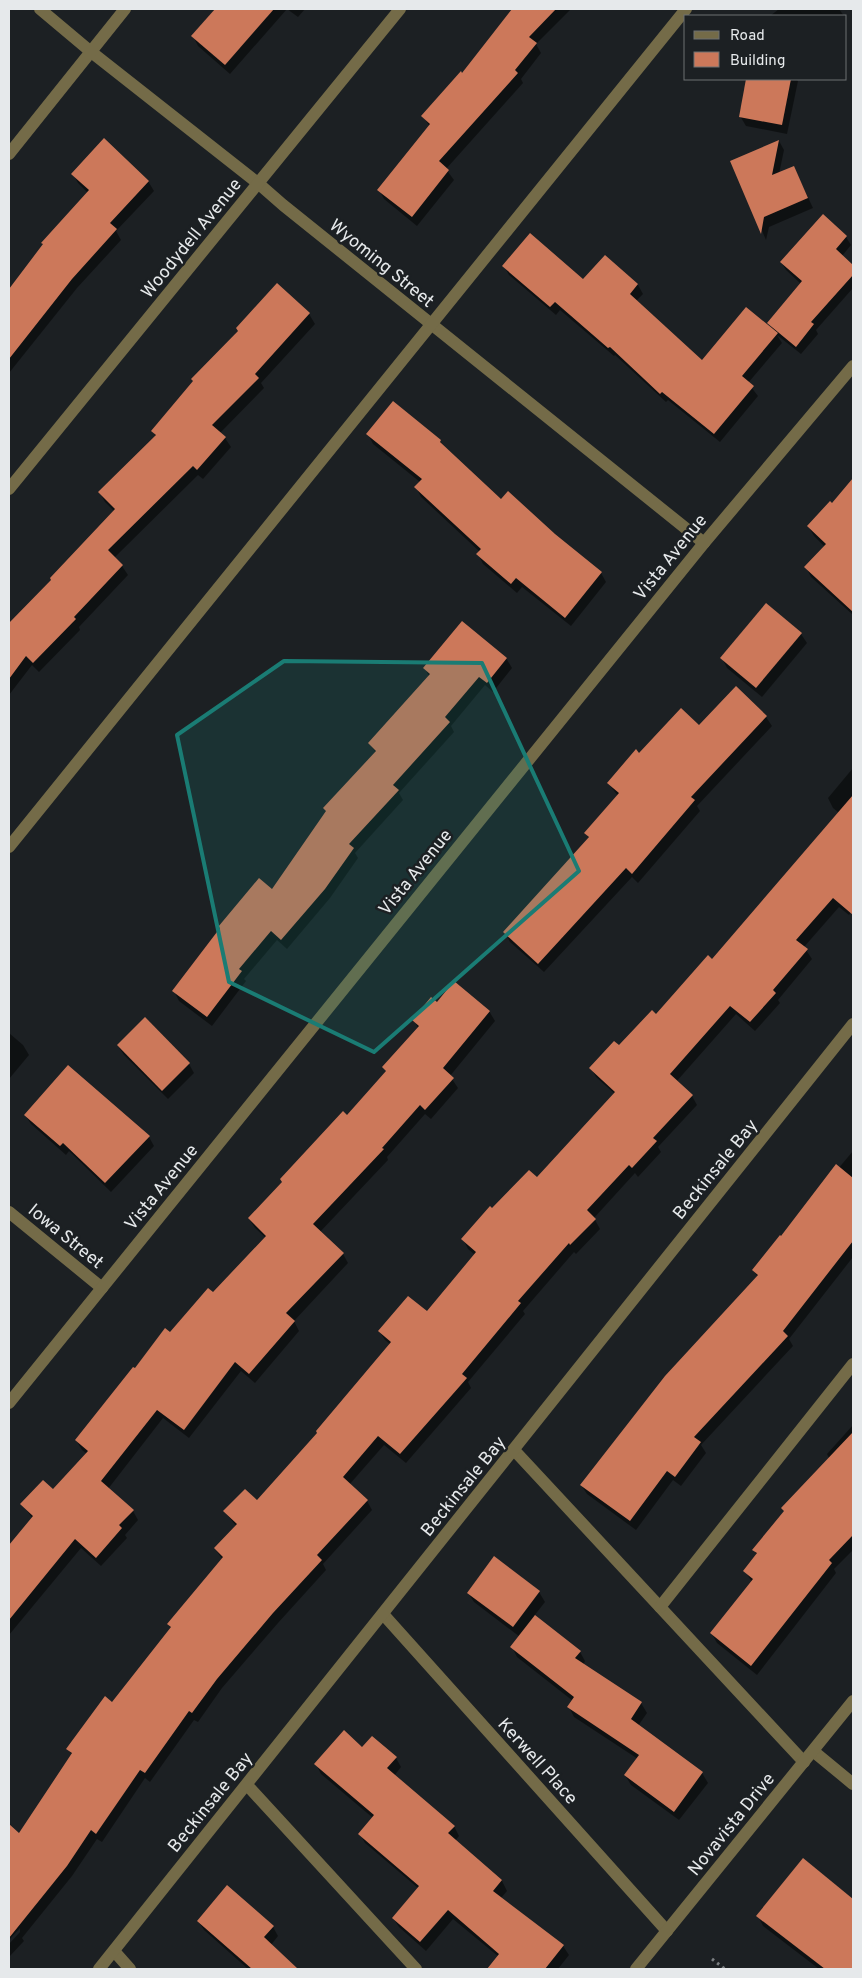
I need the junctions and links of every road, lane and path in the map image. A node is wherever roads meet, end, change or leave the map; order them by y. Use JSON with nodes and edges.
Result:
{"nodes":[{"id":1,"x":40,"y":9,"type":"edge"},
{"id":2,"x":125,"y":9,"type":"edge"},
{"id":3,"x":400,"y":9,"type":"edge"},
{"id":4,"x":686,"y":9,"type":"edge"},
{"id":5,"x":90,"y":52,"type":"junction"},
{"id":6,"x":9,"y":154,"type":"edge"},
{"id":7,"x":258,"y":184,"type":"junction"},
{"id":8,"x":431,"y":325,"type":"junction"},
{"id":9,"x":853,"y":366,"type":"edge"},
{"id":10,"x":9,"y":488,"type":"edge"},
{"id":11,"x":704,"y":543,"type":"junction"},
{"id":12,"x":9,"y":847,"type":"edge"},
{"id":13,"x":853,"y":1024,"type":"edge"},
{"id":14,"x":9,"y":1212,"type":"edge"},
{"id":15,"x":102,"y":1288,"type":"junction"},
{"id":16,"x":853,"y":1364,"type":"edge"},
{"id":17,"x":9,"y":1403,"type":"edge"},
{"id":18,"x":514,"y":1450,"type":"junction"},
{"id":19,"x":660,"y":1607,"type":"junction"},
{"id":20,"x":383,"y":1614,"type":"junction"},
{"id":21,"x":853,"y":1701,"type":"edge"},
{"id":22,"x":813,"y":1751,"type":"junction"},
{"id":23,"x":804,"y":1762,"type":"junction"},
{"id":24,"x":853,"y":1784,"type":"edge"},
{"id":25,"x":247,"y":1785,"type":"junction"},
{"id":26,"x":668,"y":1931,"type":"junction"},
{"id":27,"x":114,"y":1951,"type":"junction"},
{"id":28,"x":712,"y":1959,"type":"dead end"},
{"id":29,"x":99,"y":1969,"type":"edge"},
{"id":30,"x":130,"y":1969,"type":"edge"},
{"id":31,"x":416,"y":1969,"type":"edge"},
{"id":32,"x":636,"y":1969,"type":"edge"},
{"id":33,"x":725,"y":1969,"type":"edge"}],
"edges":[{"from":1,"to":5,"type":"street","name":"Wyoming Street"},
{"from":2,"to":5,"type":"street"},
{"from":3,"to":7,"type":"street","name":"Woodydell Avenue"},
{"from":4,"to":8,"type":"street"},
{"from":5,"to":6,"type":"street"},
{"from":5,"to":7,"type":"street","name":"Wyoming Street"},
{"from":7,"to":8,"type":"street","name":"Wyoming Street"},
{"from":7,"to":10,"type":"street","name":"Woodydell Avenue"},
{"from":8,"to":11,"type":"street","name":"Wyoming Street"},
{"from":8,"to":12,"type":"street"},
{"from":9,"to":11,"type":"street","name":"Vista Avenue"},
{"from":11,"to":15,"type":"street","name":"Vista Avenue"},
{"from":13,"to":18,"type":"street","name":"Beckinsale Bay"},
{"from":14,"to":15,"type":"street","name":"Iowa Street"},
{"from":15,"to":17,"type":"street","name":"Vista Avenue"},
{"from":16,"to":19,"type":"street"},
{"from":18,"to":19,"type":"street"},
{"from":18,"to":20,"type":"street","name":"Beckinsale Bay"},
{"from":19,"to":23,"type":"street"},
{"from":20,"to":25,"type":"street","name":"Beckinsale Bay"},
{"from":20,"to":26,"type":"street","name":"Kerwell Place"},
{"from":21,"to":22,"type":"street","name":"Novavista Drive"},
{"from":22,"to":23,"type":"street","name":"Novavista Drive"},
{"from":22,"to":24,"type":"street"},
{"from":23,"to":26,"type":"street","name":"Novavista Drive"},
{"from":25,"to":27,"type":"street","name":"Beckinsale Bay"},
{"from":25,"to":31,"type":"street"},
{"from":26,"to":32,"type":"street","name":"Novavista Drive"},
{"from":27,"to":29,"type":"street","name":"Beckinsale Bay"},
{"from":27,"to":30,"type":"street"},
{"from":28,"to":33,"type":"path"}]}
